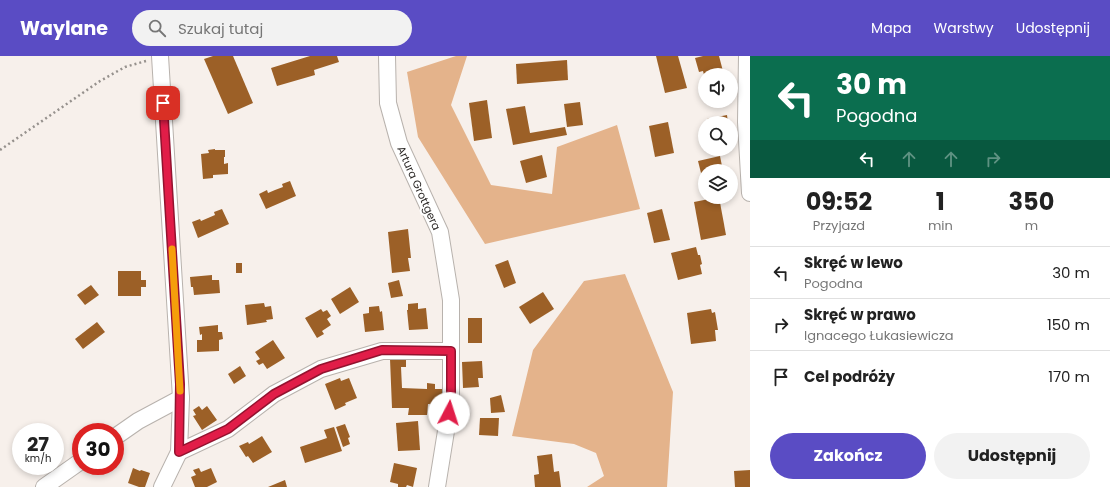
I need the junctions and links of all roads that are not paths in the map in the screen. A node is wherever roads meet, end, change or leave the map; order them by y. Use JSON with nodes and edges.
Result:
{"nodes":[{"id":1,"x":160,"y":56,"type":"edge"},
{"id":2,"x":387,"y":56,"type":"edge"},
{"id":3,"x":747,"y":56,"type":"edge"},
{"id":4,"x":750,"y":192,"type":"edge"},
{"id":5,"x":451,"y":351,"type":"junction"},
{"id":6,"x":181,"y":398,"type":"junction"},
{"id":7,"x":124,"y":430,"type":"edge"},
{"id":8,"x":179,"y":452,"type":"junction"},
{"id":9,"x":72,"y":467,"type":"edge"},
{"id":10,"x":44,"y":487,"type":"edge"},
{"id":11,"x":162,"y":487,"type":"edge"},
{"id":12,"x":437,"y":487,"type":"edge"}],
"edges":[{"from":1,"to":6,"type":"street"},
{"from":2,"to":5,"type":"street","name":"Artura Grottgera"},
{"from":3,"to":4,"type":"street"},
{"from":5,"to":8,"type":"street"},
{"from":5,"to":12,"type":"street","name":"Artura Grottgera"},
{"from":6,"to":7,"type":"street"},
{"from":6,"to":8,"type":"street"},
{"from":8,"to":11,"type":"street"},
{"from":9,"to":10,"type":"street"}]}
